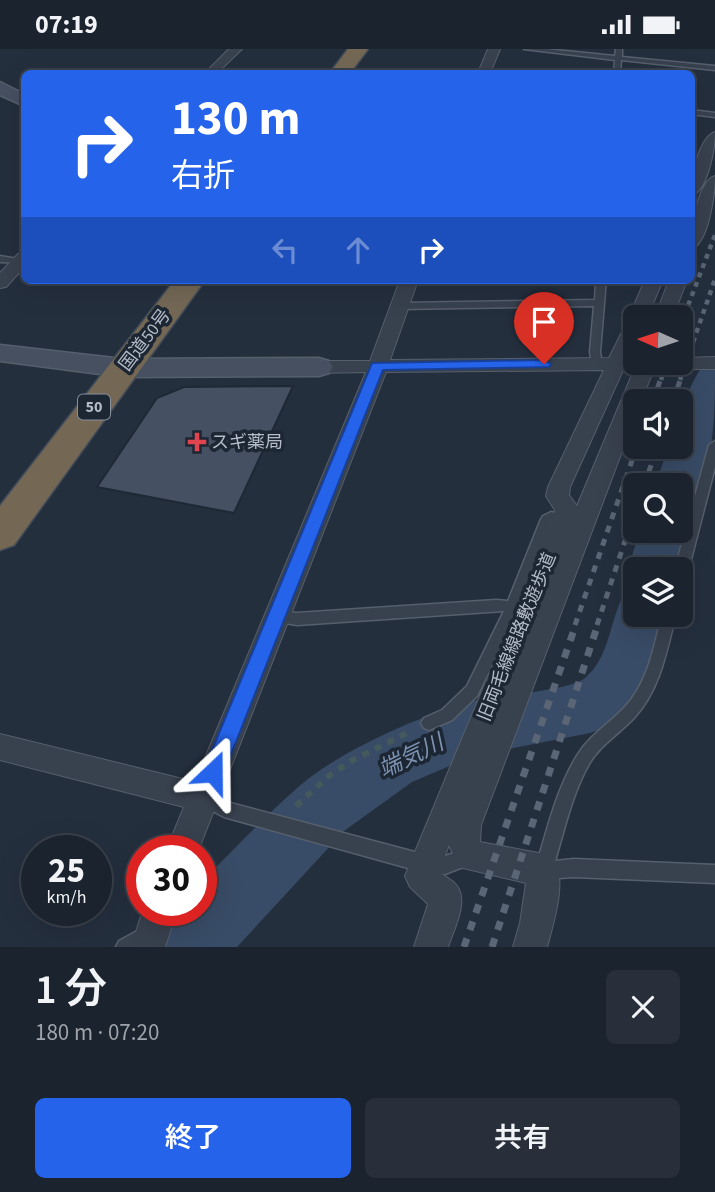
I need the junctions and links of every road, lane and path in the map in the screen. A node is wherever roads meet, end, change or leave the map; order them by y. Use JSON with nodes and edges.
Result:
{"nodes":[{"id":1,"x":236,"y":49,"type":"edge"},
{"id":2,"x":358,"y":49,"type":"edge"},
{"id":3,"x":494,"y":49,"type":"edge"},
{"id":4,"x":527,"y":49,"type":"edge"},
{"id":5,"x":620,"y":49,"type":"edge"},
{"id":6,"x":619,"y":58,"type":"junction"},
{"id":7,"x":715,"y":68,"type":"edge"},
{"id":8,"x":214,"y":70,"type":"edge"},
{"id":9,"x":342,"y":70,"type":"edge"},
{"id":10,"x":485,"y":70,"type":"edge"},
{"id":11,"x":617,"y":70,"type":"edge"},
{"id":12,"x":0,"y":87,"type":"edge"},
{"id":13,"x":21,"y":98,"type":"edge"},
{"id":14,"x":695,"y":112,"type":"edge"},
{"id":15,"x":715,"y":115,"type":"edge"},
{"id":16,"x":715,"y":136,"type":"edge"},
{"id":17,"x":715,"y":180,"type":"edge"},
{"id":18,"x":695,"y":183,"type":"edge"},
{"id":19,"x":695,"y":233,"type":"edge"},
{"id":20,"x":0,"y":259,"type":"edge"},
{"id":21,"x":21,"y":260,"type":"edge"},
{"id":22,"x":21,"y":262,"type":"edge"},
{"id":23,"x":0,"y":283,"type":"edge"},
{"id":24,"x":187,"y":284,"type":"edge"},
{"id":25,"x":407,"y":284,"type":"edge"},
{"id":26,"x":601,"y":284,"type":"edge"},
{"id":27,"x":652,"y":284,"type":"edge"},
{"id":28,"x":676,"y":284,"type":"edge"},
{"id":29,"x":599,"y":303,"type":"junction"},
{"id":30,"x":643,"y":305,"type":"edge"},
{"id":31,"x":669,"y":305,"type":"edge"},
{"id":32,"x":399,"y":306,"type":"junction"},
{"id":33,"x":623,"y":341,"type":"edge"},
{"id":34,"x":0,"y":353,"type":"edge"},
{"id":35,"x":608,"y":363,"type":"junction"},
{"id":36,"x":623,"y":363,"type":"edge"},
{"id":37,"x":693,"y":363,"type":"edge"},
{"id":38,"x":715,"y":363,"type":"edge"},
{"id":39,"x":377,"y":366,"type":"junction"},
{"id":40,"x":319,"y":367,"type":"joint"},
{"id":41,"x":123,"y":368,"type":"junction"},
{"id":42,"x":641,"y":375,"type":"edge"},
{"id":43,"x":715,"y":445,"type":"edge"},
{"id":44,"x":573,"y":522,"type":"junction"},
{"id":45,"x":0,"y":535,"type":"edge"},
{"id":46,"x":685,"y":557,"type":"edge"},
{"id":47,"x":513,"y":607,"type":"junction"},
{"id":48,"x":278,"y":617,"type":"junction"},
{"id":49,"x":666,"y":627,"type":"edge"},
{"id":50,"x":429,"y":723,"type":"joint"},
{"id":51,"x":0,"y":747,"type":"edge"},
{"id":52,"x":203,"y":798,"type":"junction"},
{"id":53,"x":278,"y":824,"type":"junction"},
{"id":54,"x":188,"y":835,"type":"edge"},
{"id":55,"x":470,"y":856,"type":"junction"},
{"id":56,"x":426,"y":864,"type":"junction"},
{"id":57,"x":544,"y":870,"type":"junction"},
{"id":58,"x":715,"y":874,"type":"edge"},
{"id":59,"x":431,"y":947,"type":"edge"},
{"id":60,"x":530,"y":947,"type":"edge"}],
"edges":[{"from":1,"to":8,"type":"street"},
{"from":2,"to":9,"type":"highway"},
{"from":3,"to":10,"type":"street"},
{"from":4,"to":6,"type":"lane"},
{"from":5,"to":6,"type":"lane"},
{"from":6,"to":7,"type":"lane"},
{"from":6,"to":11,"type":"lane"},
{"from":12,"to":13,"type":"street"},
{"from":14,"to":15,"type":"lane"},
{"from":16,"to":18,"type":"street"},
{"from":17,"to":19,"type":"street"},
{"from":20,"to":21,"type":"lane"},
{"from":22,"to":23,"type":"street"},
{"from":24,"to":41,"type":"highway","name":"国道50号","number":"50"},
{"from":25,"to":32,"type":"street"},
{"from":26,"to":29,"type":"lane"},
{"from":27,"to":30,"type":"street"},
{"from":28,"to":31,"type":"street"},
{"from":29,"to":32,"type":"lane"},
{"from":29,"to":35,"type":"lane"},
{"from":32,"to":39,"type":"street"},
{"from":33,"to":35,"type":"street"},
{"from":34,"to":41,"type":"street"},
{"from":35,"to":36,"type":"street"},
{"from":35,"to":39,"type":"street"},
{"from":35,"to":44,"type":"street"},
{"from":37,"to":38,"type":"street"},
{"from":39,"to":40,"type":"street"},
{"from":39,"to":48,"type":"street"},
{"from":40,"to":41,"type":"street"},
{"from":41,"to":45,"type":"highway","name":"国道50号","number":"50"},
{"from":42,"to":44,"type":"street"},
{"from":43,"to":46,"type":"lane"},
{"from":44,"to":47,"type":"lane"},
{"from":44,"to":55,"type":"street"},
{"from":44,"to":56,"type":"street","name":"旧両毛線線路敷遊歩道"},
{"from":47,"to":48,"type":"lane"},
{"from":47,"to":50,"type":"lane"},
{"from":48,"to":52,"type":"street"},
{"from":49,"to":57,"type":"lane"},
{"from":50,"to":53,"type":"path"},
{"from":51,"to":52,"type":"street"},
{"from":52,"to":53,"type":"lane"},
{"from":52,"to":54,"type":"street"},
{"from":53,"to":56,"type":"lane"},
{"from":55,"to":56,"type":"lane"},
{"from":55,"to":57,"type":"street"},
{"from":56,"to":59,"type":"street"},
{"from":57,"to":58,"type":"lane"},
{"from":57,"to":60,"type":"street"}]}
